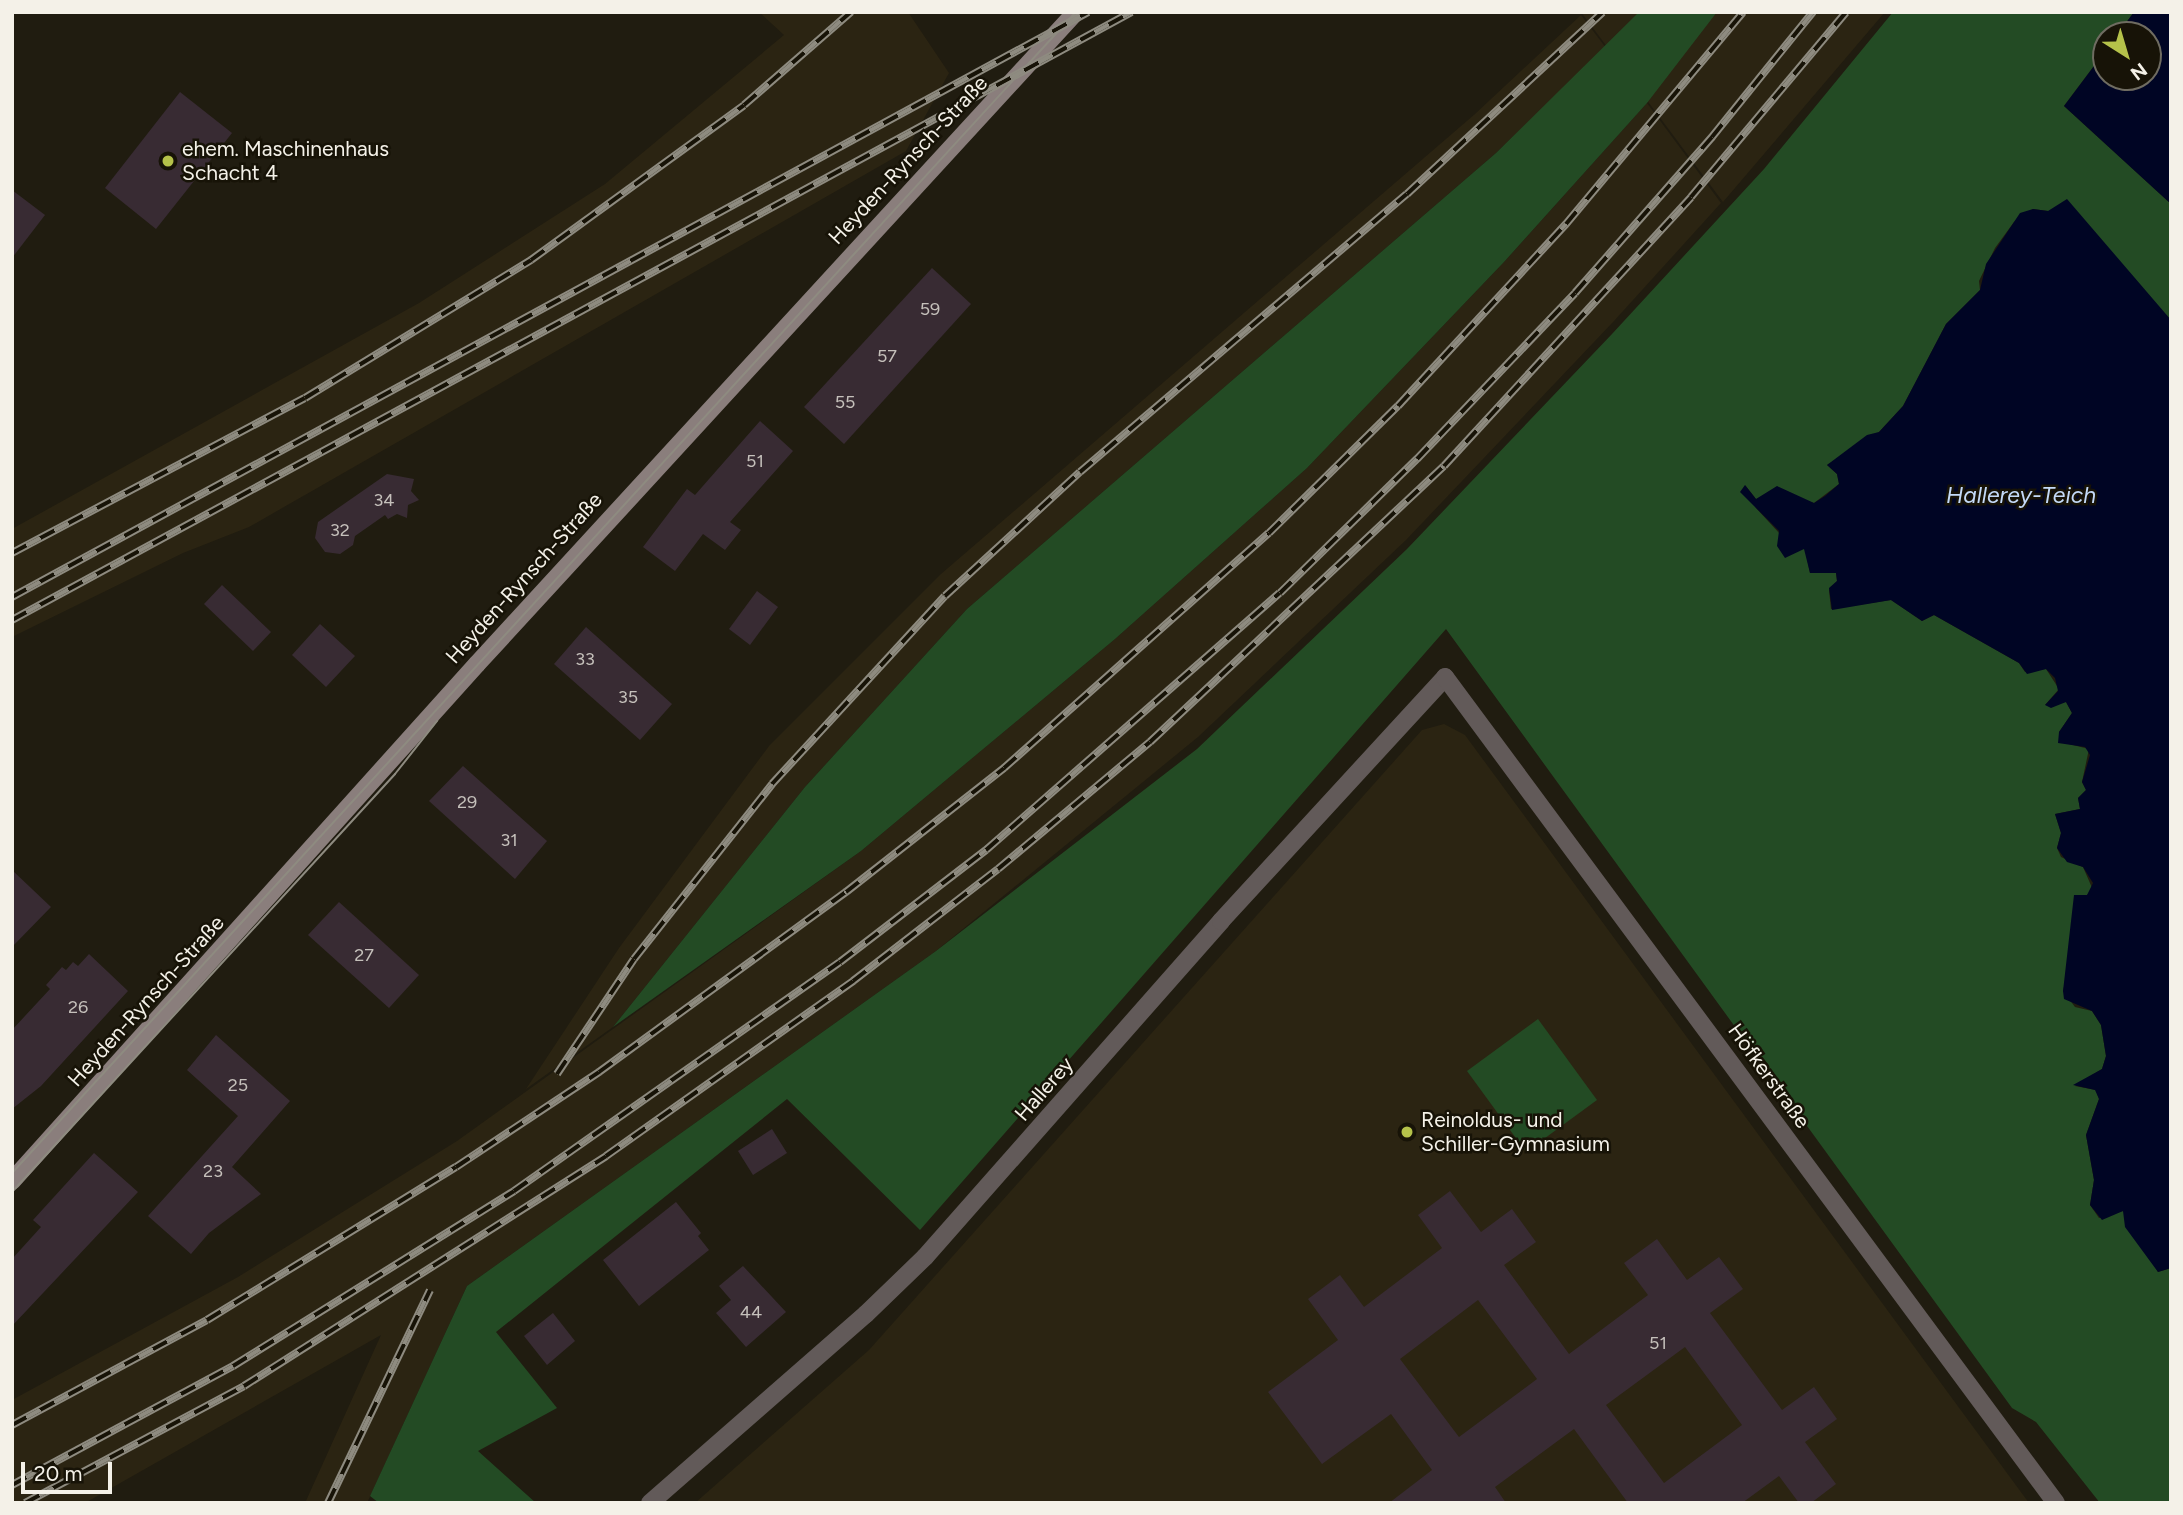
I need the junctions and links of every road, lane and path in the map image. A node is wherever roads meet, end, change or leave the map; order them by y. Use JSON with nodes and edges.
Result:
{"nodes":[{"id":1,"x":1076,"y":12,"type":"edge"},
{"id":2,"x":1445,"y":677,"type":"joint"},
{"id":3,"x":12,"y":1181,"type":"edge"},
{"id":4,"x":650,"y":1503,"type":"edge"},
{"id":5,"x":2056,"y":1503,"type":"edge"}],
"edges":[{"from":1,"to":3,"type":"main road","name":"Heyden-Rynsch-Straße"},
{"from":2,"to":4,"type":"street","name":"Hallerey"},
{"from":2,"to":5,"type":"street","name":"Höfkerstraße"}]}
